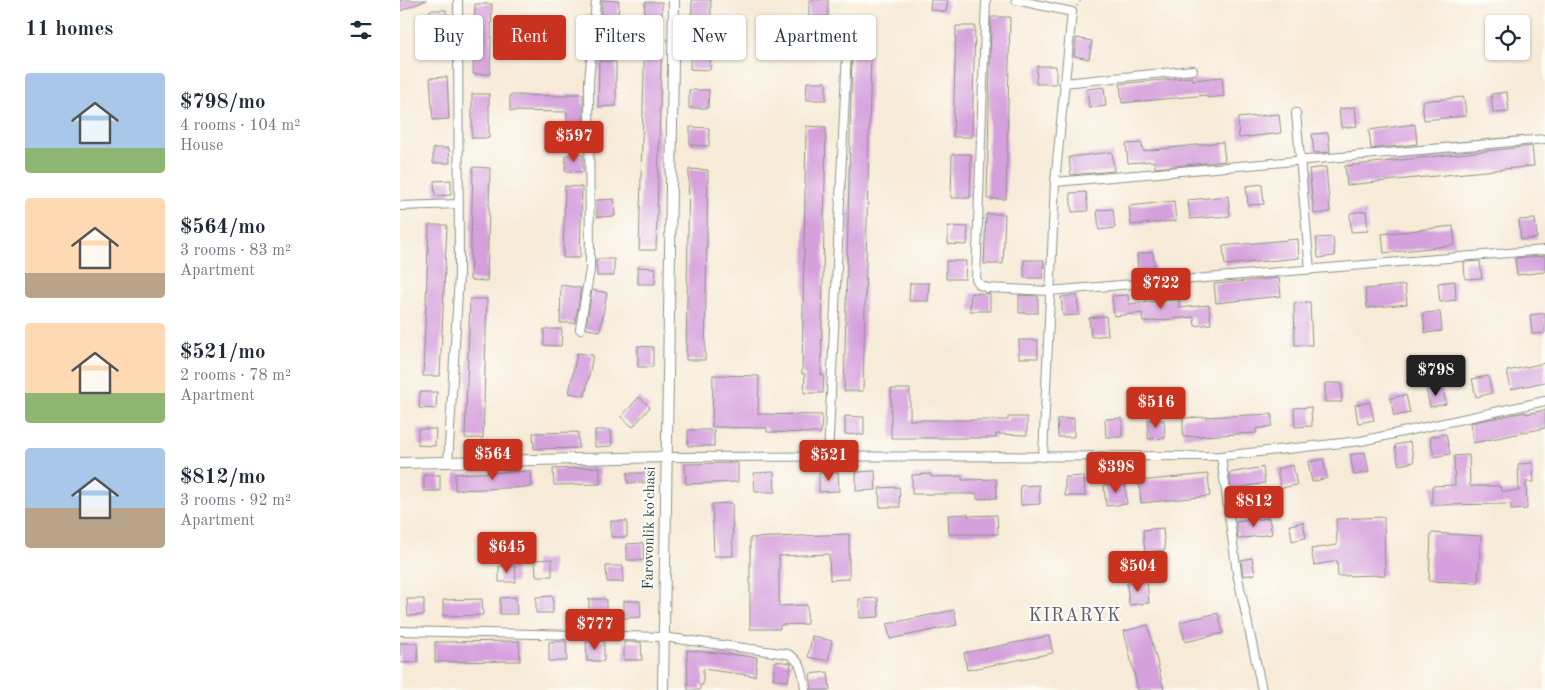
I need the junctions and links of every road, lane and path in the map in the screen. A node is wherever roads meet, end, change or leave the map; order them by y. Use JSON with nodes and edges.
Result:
{"nodes":[{"id":1,"x":458,"y":0,"type":"edge"},
{"id":2,"x":596,"y":0,"type":"edge"},
{"id":3,"x":674,"y":0,"type":"edge"},
{"id":4,"x":986,"y":0,"type":"edge"},
{"id":5,"x":1016,"y":0,"type":"edge"},
{"id":6,"x":847,"y":60,"type":"edge"},
{"id":7,"x":1194,"y":70,"type":"dead end"},
{"id":8,"x":1064,"y":83,"type":"junction"},
{"id":9,"x":1296,"y":113,"type":"dead end"},
{"id":10,"x":1545,"y":138,"type":"edge"},
{"id":11,"x":1301,"y":160,"type":"junction"},
{"id":12,"x":1055,"y":182,"type":"junction"},
{"id":13,"x":459,"y":204,"type":"junction"},
{"id":14,"x":400,"y":206,"type":"edge"},
{"id":15,"x":1545,"y":250,"type":"edge"},
{"id":16,"x":1310,"y":270,"type":"junction"},
{"id":17,"x":1050,"y":291,"type":"junction"},
{"id":18,"x":580,"y":329,"type":"dead end"},
{"id":19,"x":1545,"y":401,"type":"edge"},
{"id":20,"x":1221,"y":456,"type":"junction"},
{"id":21,"x":666,"y":457,"type":"junction"},
{"id":22,"x":828,"y":457,"type":"junction"},
{"id":23,"x":1043,"y":457,"type":"junction"},
{"id":24,"x":400,"y":463,"type":"edge"},
{"id":25,"x":448,"y":463,"type":"junction"},
{"id":26,"x":400,"y":631,"type":"edge"},
{"id":27,"x":663,"y":636,"type":"junction"},
{"id":28,"x":662,"y":690,"type":"edge"},
{"id":29,"x":805,"y":690,"type":"edge"},
{"id":30,"x":1262,"y":690,"type":"edge"}],
"edges":[{"from":1,"to":13,"type":"street"},
{"from":2,"to":18,"type":"street"},
{"from":3,"to":21,"type":"street","name":"Farovonlik koʻchasi"},
{"from":4,"to":17,"type":"street"},
{"from":5,"to":8,"type":"street"},
{"from":6,"to":22,"type":"street"},
{"from":7,"to":8,"type":"street"},
{"from":8,"to":12,"type":"street"},
{"from":9,"to":11,"type":"street"},
{"from":10,"to":11,"type":"street"},
{"from":11,"to":12,"type":"street"},
{"from":11,"to":16,"type":"street"},
{"from":12,"to":17,"type":"street"},
{"from":13,"to":14,"type":"street"},
{"from":13,"to":25,"type":"street"},
{"from":15,"to":16,"type":"street"},
{"from":16,"to":17,"type":"street"},
{"from":17,"to":23,"type":"street"},
{"from":19,"to":20,"type":"street"},
{"from":20,"to":23,"type":"street"},
{"from":20,"to":30,"type":"street"},
{"from":21,"to":22,"type":"street"},
{"from":21,"to":25,"type":"street"},
{"from":21,"to":27,"type":"street","name":"Farovonlik koʻchasi"},
{"from":22,"to":23,"type":"street"},
{"from":24,"to":25,"type":"street"},
{"from":26,"to":27,"type":"street"},
{"from":27,"to":28,"type":"street","name":"Farovonlik koʻchasi"},
{"from":27,"to":29,"type":"street"}]}
